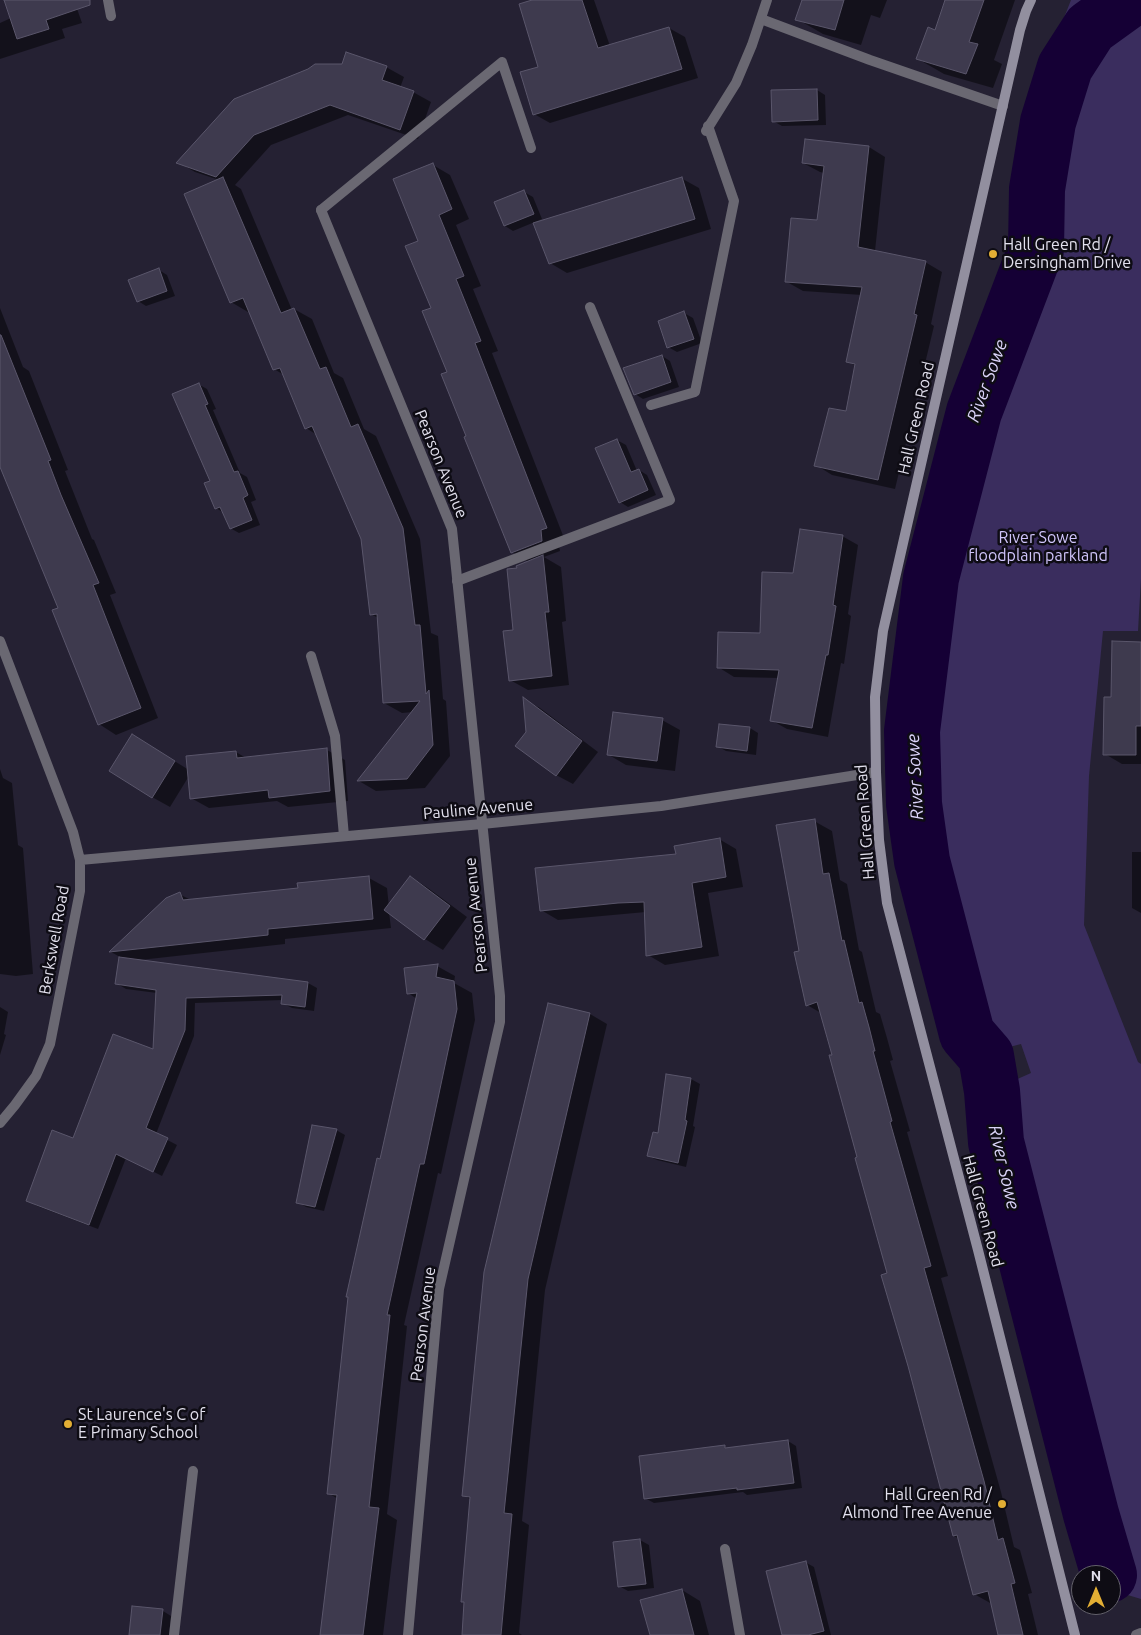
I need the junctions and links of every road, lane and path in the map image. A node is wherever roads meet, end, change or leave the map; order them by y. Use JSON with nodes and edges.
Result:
{"nodes":[{"id":1,"x":108,"y":0,"type":"edge"},
{"id":2,"x":767,"y":0,"type":"edge"},
{"id":3,"x":1031,"y":0,"type":"edge"},
{"id":4,"x":111,"y":16,"type":"dead end"},
{"id":5,"x":761,"y":19,"type":"junction"},
{"id":6,"x":1003,"y":106,"type":"junction"},
{"id":7,"x":531,"y":148,"type":"dead end"},
{"id":8,"x":590,"y":307,"type":"dead end"},
{"id":9,"x":651,"y":405,"type":"dead end"},
{"id":10,"x":456,"y":581,"type":"junction"},
{"id":11,"x":0,"y":641,"type":"edge"},
{"id":12,"x":311,"y":656,"type":"dead end"},
{"id":13,"x":876,"y":772,"type":"junction"},
{"id":14,"x":482,"y":824,"type":"junction"},
{"id":15,"x":344,"y":836,"type":"junction"},
{"id":16,"x":80,"y":860,"type":"junction"},
{"id":17,"x":0,"y":1123,"type":"edge"},
{"id":18,"x":194,"y":1471,"type":"dead end"},
{"id":19,"x":725,"y":1549,"type":"dead end"},
{"id":20,"x":1141,"y":1633,"type":"edge"},
{"id":21,"x":174,"y":1635,"type":"edge"},
{"id":22,"x":408,"y":1635,"type":"edge"},
{"id":23,"x":740,"y":1635,"type":"edge"},
{"id":24,"x":1075,"y":1635,"type":"edge"},
{"id":25,"x":1136,"y":1635,"type":"edge"}],
"edges":[{"from":1,"to":4,"type":"street"},
{"from":2,"to":5,"type":"street"},
{"from":3,"to":6,"type":"main road","name":"Hall Green Road"},
{"from":5,"to":6,"type":"street"},
{"from":5,"to":9,"type":"street"},
{"from":6,"to":13,"type":"main road","name":"Hall Green Road"},
{"from":7,"to":10,"type":"street","name":"Pearson Avenue"},
{"from":8,"to":10,"type":"street"},
{"from":10,"to":14,"type":"street","name":"Pearson Avenue"},
{"from":11,"to":16,"type":"street","name":"Berkswell Road"},
{"from":12,"to":15,"type":"street"},
{"from":13,"to":14,"type":"street","name":"Pauline Avenue"},
{"from":13,"to":24,"type":"main road","name":"Hall Green Road"},
{"from":14,"to":15,"type":"street","name":"Pauline Avenue"},
{"from":14,"to":22,"type":"street","name":"Pearson Avenue"},
{"from":15,"to":16,"type":"street","name":"Pauline Avenue"},
{"from":16,"to":17,"type":"street","name":"Berkswell Road"},
{"from":18,"to":21,"type":"street"},
{"from":19,"to":23,"type":"street"},
{"from":20,"to":25,"type":"street"}]}
